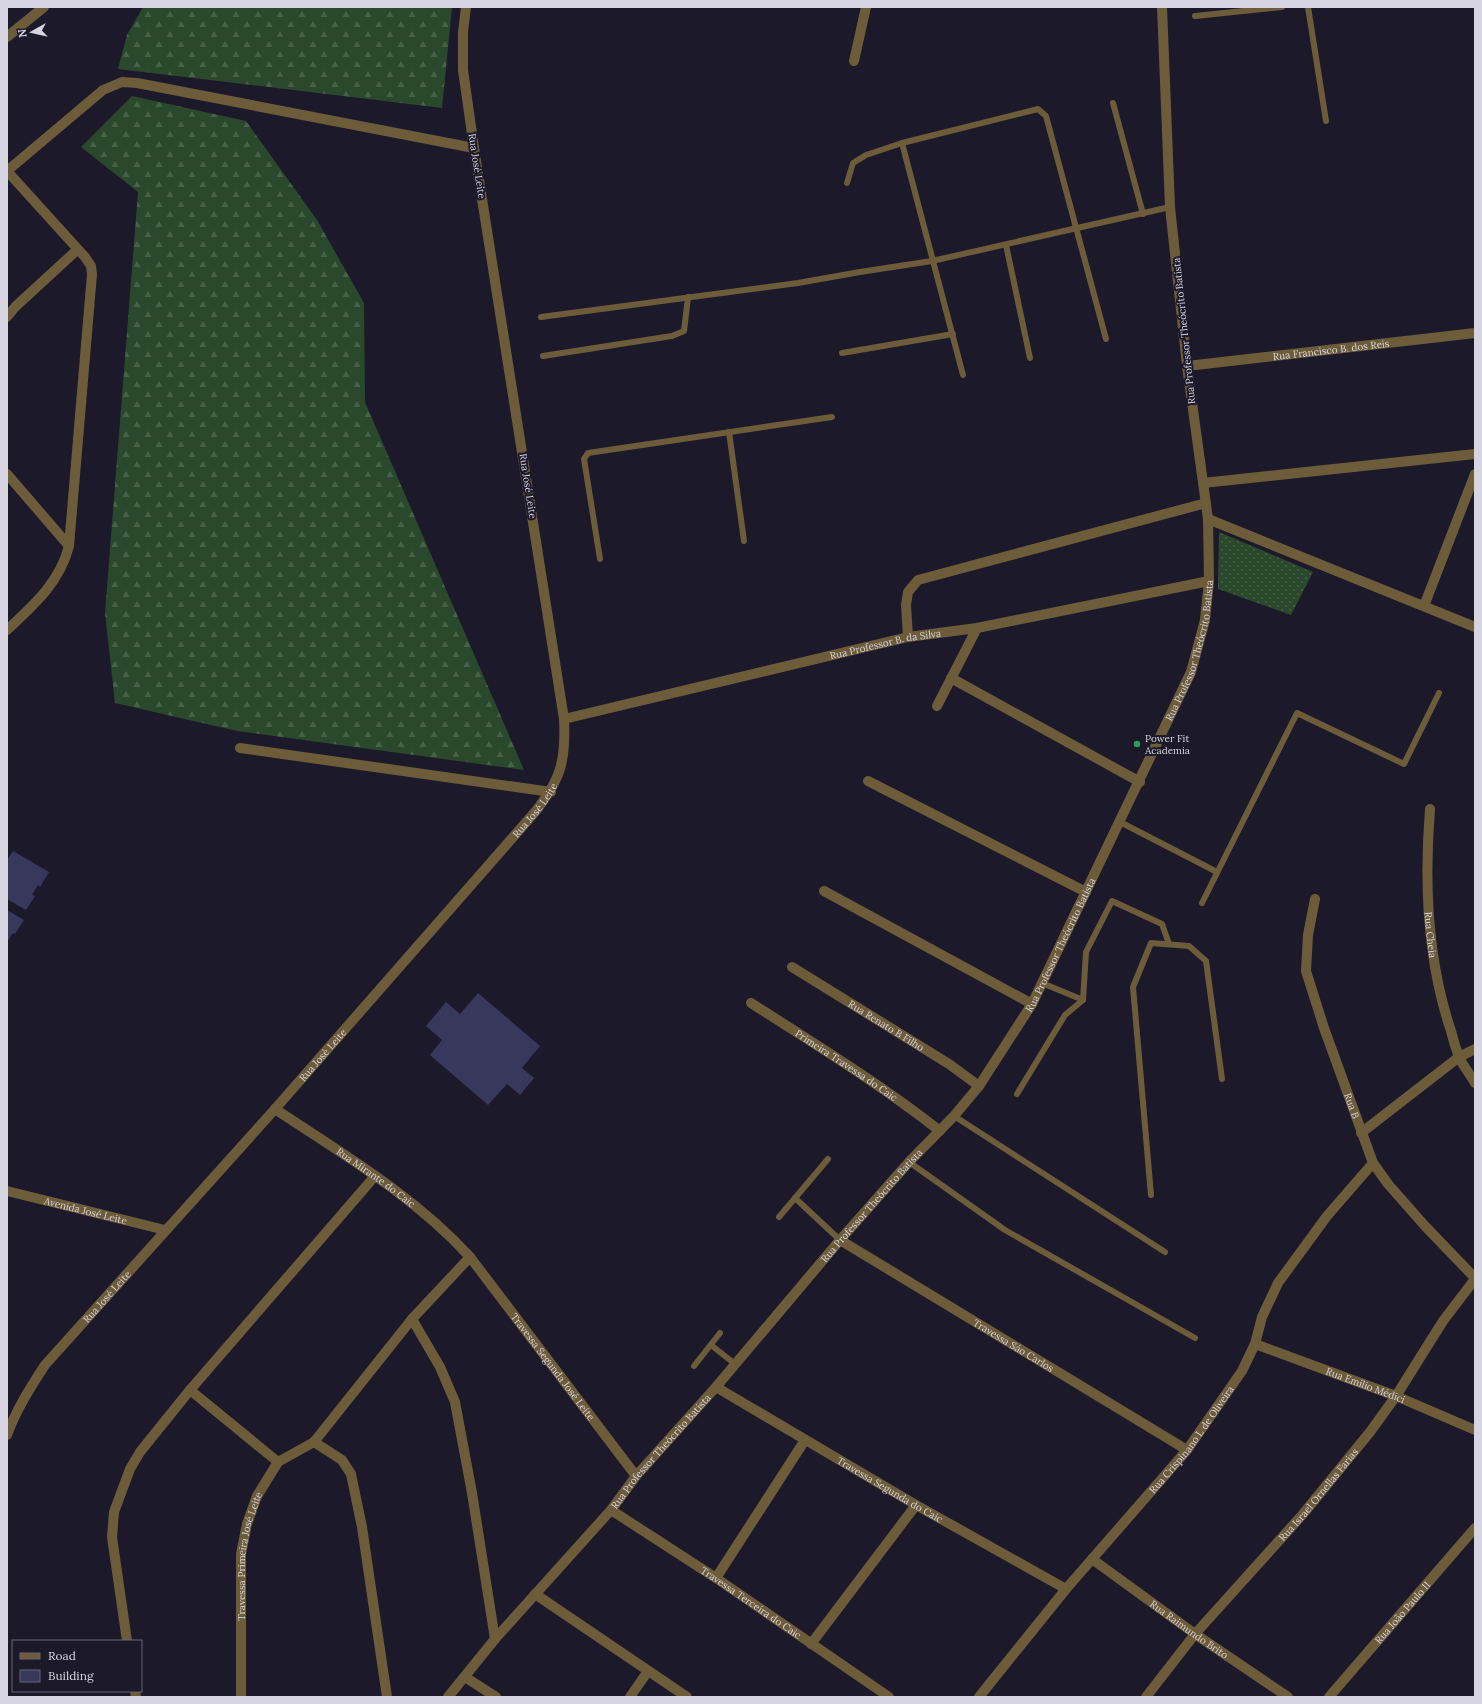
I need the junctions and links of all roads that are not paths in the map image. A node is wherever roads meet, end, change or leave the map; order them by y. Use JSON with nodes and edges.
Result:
{"nodes":[{"id":1,"x":44,"y":7,"type":"edge"},
{"id":2,"x":466,"y":7,"type":"edge"},
{"id":3,"x":866,"y":7,"type":"edge"},
{"id":4,"x":1162,"y":7,"type":"edge"},
{"id":5,"x":1282,"y":7,"type":"edge"},
{"id":6,"x":1308,"y":7,"type":"edge"},
{"id":7,"x":1195,"y":16,"type":"dead end"},
{"id":8,"x":7,"y":37,"type":"edge"},
{"id":9,"x":854,"y":61,"type":"dead end"},
{"id":10,"x":1113,"y":102,"type":"dead end"},
{"id":11,"x":1326,"y":121,"type":"dead end"},
{"id":12,"x":902,"y":143,"type":"junction"},
{"id":13,"x":474,"y":148,"type":"junction"},
{"id":14,"x":8,"y":166,"type":"edge"},
{"id":15,"x":847,"y":183,"type":"dead end"},
{"id":16,"x":1170,"y":207,"type":"junction"},
{"id":17,"x":1143,"y":214,"type":"junction"},
{"id":18,"x":1077,"y":229,"type":"junction"},
{"id":19,"x":1006,"y":245,"type":"junction"},
{"id":20,"x":77,"y":250,"type":"junction"},
{"id":21,"x":932,"y":261,"type":"junction"},
{"id":22,"x":688,"y":297,"type":"junction"},
{"id":23,"x":7,"y":317,"type":"edge"},
{"id":24,"x":541,"y":317,"type":"dead end"},
{"id":25,"x":1475,"y":333,"type":"edge"},
{"id":26,"x":953,"y":334,"type":"junction"},
{"id":27,"x":1106,"y":339,"type":"dead end"},
{"id":28,"x":842,"y":353,"type":"dead end"},
{"id":29,"x":543,"y":356,"type":"dead end"},
{"id":30,"x":1030,"y":358,"type":"dead end"},
{"id":31,"x":1187,"y":366,"type":"junction"},
{"id":32,"x":963,"y":375,"type":"dead end"},
{"id":33,"x":832,"y":417,"type":"dead end"},
{"id":34,"x":729,"y":432,"type":"junction"},
{"id":35,"x":1475,"y":454,"type":"edge"},
{"id":36,"x":7,"y":474,"type":"edge"},
{"id":37,"x":1475,"y":474,"type":"edge"},
{"id":38,"x":1203,"y":483,"type":"junction"},
{"id":39,"x":1206,"y":503,"type":"junction"},
{"id":40,"x":1208,"y":519,"type":"junction"},
{"id":41,"x":744,"y":540,"type":"dead end"},
{"id":42,"x":70,"y":546,"type":"junction"},
{"id":43,"x":600,"y":559,"type":"dead end"},
{"id":44,"x":1209,"y":581,"type":"junction"},
{"id":45,"x":1424,"y":606,"type":"junction"},
{"id":46,"x":1475,"y":627,"type":"edge"},
{"id":47,"x":977,"y":628,"type":"junction"},
{"id":48,"x":7,"y":630,"type":"edge"},
{"id":49,"x":908,"y":637,"type":"junction"},
{"id":50,"x":951,"y":678,"type":"junction"},
{"id":51,"x":1439,"y":693,"type":"dead end"},
{"id":52,"x":936,"y":706,"type":"dead end"},
{"id":53,"x":564,"y":719,"type":"junction"},
{"id":54,"x":240,"y":748,"type":"dead end"},
{"id":55,"x":868,"y":781,"type":"dead end"},
{"id":56,"x":1140,"y":782,"type":"junction"},
{"id":57,"x":551,"y":792,"type":"junction"},
{"id":58,"x":1430,"y":809,"type":"dead end"},
{"id":59,"x":1120,"y":822,"type":"junction"},
{"id":60,"x":1217,"y":872,"type":"junction"},
{"id":61,"x":824,"y":891,"type":"dead end"},
{"id":62,"x":1086,"y":892,"type":"junction"},
{"id":63,"x":1314,"y":899,"type":"dead end"},
{"id":64,"x":1202,"y":903,"type":"dead end"},
{"id":65,"x":1170,"y":944,"type":"junction"},
{"id":66,"x":792,"y":966,"type":"dead end"},
{"id":67,"x":1042,"y":983,"type":"junction"},
{"id":68,"x":1083,"y":1000,"type":"junction"},
{"id":69,"x":751,"y":1003,"type":"dead end"},
{"id":70,"x":1032,"y":1004,"type":"junction"},
{"id":71,"x":1475,"y":1049,"type":"edge"},
{"id":72,"x":1459,"y":1057,"type":"junction"},
{"id":73,"x":1222,"y":1079,"type":"dead end"},
{"id":74,"x":1475,"y":1083,"type":"edge"},
{"id":75,"x":979,"y":1086,"type":"junction"},
{"id":76,"x":1017,"y":1094,"type":"dead end"},
{"id":77,"x":275,"y":1109,"type":"junction"},
{"id":78,"x":954,"y":1116,"type":"junction"},
{"id":79,"x":940,"y":1131,"type":"junction"},
{"id":80,"x":1361,"y":1133,"type":"junction"},
{"id":81,"x":828,"y":1159,"type":"dead end"},
{"id":82,"x":909,"y":1162,"type":"junction"},
{"id":83,"x":1373,"y":1163,"type":"junction"},
{"id":84,"x":375,"y":1176,"type":"junction"},
{"id":85,"x":7,"y":1191,"type":"edge"},
{"id":86,"x":1151,"y":1195,"type":"dead end"},
{"id":87,"x":795,"y":1198,"type":"junction"},
{"id":88,"x":779,"y":1217,"type":"dead end"},
{"id":89,"x":165,"y":1230,"type":"junction"},
{"id":90,"x":840,"y":1240,"type":"junction"},
{"id":91,"x":1165,"y":1252,"type":"dead end"},
{"id":92,"x":470,"y":1256,"type":"junction"},
{"id":93,"x":1475,"y":1278,"type":"edge"},
{"id":94,"x":412,"y":1319,"type":"junction"},
{"id":95,"x":720,"y":1333,"type":"dead end"},
{"id":96,"x":1195,"y":1338,"type":"dead end"},
{"id":97,"x":1255,"y":1344,"type":"junction"},
{"id":98,"x":711,"y":1345,"type":"junction"},
{"id":99,"x":735,"y":1364,"type":"junction"},
{"id":100,"x":694,"y":1366,"type":"dead end"},
{"id":101,"x":716,"y":1387,"type":"junction"},
{"id":102,"x":190,"y":1390,"type":"junction"},
{"id":103,"x":1396,"y":1396,"type":"junction"},
{"id":104,"x":1475,"y":1430,"type":"edge"},
{"id":105,"x":7,"y":1435,"type":"edge"},
{"id":106,"x":805,"y":1440,"type":"junction"},
{"id":107,"x":314,"y":1442,"type":"junction"},
{"id":108,"x":1187,"y":1450,"type":"junction"},
{"id":109,"x":278,"y":1462,"type":"junction"},
{"id":110,"x":636,"y":1476,"type":"junction"},
{"id":111,"x":916,"y":1505,"type":"junction"},
{"id":112,"x":611,"y":1510,"type":"junction"},
{"id":113,"x":1475,"y":1528,"type":"edge"},
{"id":114,"x":1092,"y":1559,"type":"junction"},
{"id":115,"x":716,"y":1578,"type":"junction"},
{"id":116,"x":1066,"y":1589,"type":"junction"},
{"id":117,"x":535,"y":1594,"type":"junction"},
{"id":118,"x":1195,"y":1634,"type":"junction"},
{"id":119,"x":495,"y":1639,"type":"junction"},
{"id":120,"x":127,"y":1640,"type":"edge"},
{"id":121,"x":811,"y":1644,"type":"junction"},
{"id":122,"x":648,"y":1671,"type":"junction"},
{"id":123,"x":465,"y":1677,"type":"junction"},
{"id":124,"x":241,"y":1697,"type":"edge"},
{"id":125,"x":387,"y":1697,"type":"edge"},
{"id":126,"x":448,"y":1697,"type":"edge"},
{"id":127,"x":496,"y":1697,"type":"edge"},
{"id":128,"x":630,"y":1697,"type":"edge"},
{"id":129,"x":687,"y":1697,"type":"edge"},
{"id":130,"x":889,"y":1697,"type":"edge"},
{"id":131,"x":979,"y":1697,"type":"edge"},
{"id":132,"x":1146,"y":1697,"type":"edge"},
{"id":133,"x":1288,"y":1697,"type":"edge"},
{"id":134,"x":1329,"y":1697,"type":"edge"}],
"edges":[{"from":1,"to":8,"type":"street"},
{"from":2,"to":13,"type":"street","name":"Rua José Leite"},
{"from":3,"to":9,"type":"street"},
{"from":4,"to":16,"type":"street","name":"Rua Professor Theócrito Batista"},
{"from":5,"to":7,"type":"lane"},
{"from":6,"to":11,"type":"lane"},
{"from":10,"to":17,"type":"lane"},
{"from":12,"to":15,"type":"lane"},
{"from":12,"to":18,"type":"lane"},
{"from":12,"to":21,"type":"lane"},
{"from":13,"to":14,"type":"street"},
{"from":13,"to":53,"type":"street","name":"Rua José Leite"},
{"from":14,"to":20,"type":"street"},
{"from":16,"to":17,"type":"lane"},
{"from":16,"to":31,"type":"street","name":"Rua Professor Theócrito Batista"},
{"from":17,"to":18,"type":"lane"},
{"from":18,"to":19,"type":"lane"},
{"from":18,"to":27,"type":"lane"},
{"from":19,"to":21,"type":"lane"},
{"from":19,"to":30,"type":"lane"},
{"from":20,"to":23,"type":"street"},
{"from":20,"to":42,"type":"street"},
{"from":21,"to":22,"type":"lane"},
{"from":21,"to":26,"type":"lane"},
{"from":22,"to":24,"type":"lane"},
{"from":22,"to":29,"type":"lane"},
{"from":25,"to":31,"type":"street","name":"Rua Francisco B. dos Reis"},
{"from":26,"to":28,"type":"lane"},
{"from":26,"to":32,"type":"lane"},
{"from":31,"to":38,"type":"street","name":"Rua Professor Theócrito Batista"},
{"from":33,"to":34,"type":"lane"},
{"from":34,"to":41,"type":"lane"},
{"from":34,"to":43,"type":"lane"},
{"from":35,"to":38,"type":"street"},
{"from":36,"to":42,"type":"street"},
{"from":37,"to":45,"type":"street"},
{"from":38,"to":39,"type":"street","name":"Rua Professor Theócrito Batista"},
{"from":39,"to":40,"type":"street","name":"Rua Professor Theócrito Batista"},
{"from":39,"to":49,"type":"street"},
{"from":40,"to":44,"type":"street","name":"Rua Professor Theócrito Batista"},
{"from":40,"to":45,"type":"street"},
{"from":42,"to":48,"type":"street"},
{"from":44,"to":47,"type":"street","name":"Rua Professor B. da Silva"},
{"from":44,"to":56,"type":"street","name":"Rua Professor Theócrito Batista"},
{"from":45,"to":46,"type":"street"},
{"from":47,"to":49,"type":"street","name":"Rua Professor B. da Silva"},
{"from":47,"to":50,"type":"street"},
{"from":49,"to":53,"type":"street","name":"Rua Professor B. da Silva"},
{"from":50,"to":52,"type":"street"},
{"from":50,"to":56,"type":"street"},
{"from":51,"to":60,"type":"lane"},
{"from":53,"to":57,"type":"street","name":"Rua José Leite"},
{"from":54,"to":57,"type":"street"},
{"from":55,"to":62,"type":"street"},
{"from":56,"to":59,"type":"street","name":"Rua Professor Theócrito Batista"},
{"from":57,"to":77,"type":"street","name":"Rua José Leite"},
{"from":58,"to":72,"type":"street","name":"Rua Cheia"},
{"from":59,"to":60,"type":"lane"},
{"from":59,"to":62,"type":"street","name":"Rua Professor Theócrito Batista"},
{"from":60,"to":64,"type":"lane"},
{"from":61,"to":70,"type":"street"},
{"from":62,"to":67,"type":"street","name":"Rua Professor Theócrito Batista"},
{"from":63,"to":80,"type":"street","name":"Rua B"},
{"from":65,"to":68,"type":"lane"},
{"from":65,"to":73,"type":"lane"},
{"from":65,"to":86,"type":"lane"},
{"from":66,"to":75,"type":"street","name":"Rua Renato B Filho"},
{"from":67,"to":68,"type":"lane"},
{"from":67,"to":70,"type":"street","name":"Rua Professor Theócrito Batista"},
{"from":68,"to":76,"type":"lane"},
{"from":69,"to":79,"type":"street","name":"Primeira Travessa do Caic"},
{"from":70,"to":75,"type":"street","name":"Rua Professor Theócrito Batista"},
{"from":71,"to":72,"type":"street"},
{"from":72,"to":74,"type":"street","name":"Rua Cheia"},
{"from":72,"to":80,"type":"street"},
{"from":75,"to":78,"type":"street","name":"Rua Professor Theócrito Batista"},
{"from":77,"to":84,"type":"street","name":"Rua Mirante do Caic"},
{"from":77,"to":89,"type":"street","name":"Rua José Leite"},
{"from":78,"to":79,"type":"street","name":"Rua Professor Theócrito Batista"},
{"from":78,"to":91,"type":"lane"},
{"from":79,"to":82,"type":"street","name":"Rua Professor Theócrito Batista"},
{"from":80,"to":83,"type":"street","name":"Rua B"},
{"from":81,"to":87,"type":"lane"},
{"from":82,"to":90,"type":"street","name":"Rua Professor Theócrito Batista"},
{"from":82,"to":96,"type":"lane"},
{"from":83,"to":93,"type":"street","name":"Rua B"},
{"from":83,"to":97,"type":"street","name":"Rua Crispinano L de Oliveira"},
{"from":84,"to":92,"type":"street","name":"Rua Mirante do Caic"},
{"from":84,"to":102,"type":"street"},
{"from":85,"to":89,"type":"street","name":"Avenida José Leite"},
{"from":87,"to":88,"type":"lane"},
{"from":87,"to":90,"type":"lane"},
{"from":89,"to":105,"type":"street","name":"Rua José Leite"},
{"from":90,"to":99,"type":"street","name":"Rua Professor Theócrito Batista"},
{"from":90,"to":108,"type":"street","name":"Travessa Sáo Carlos"},
{"from":92,"to":94,"type":"street","name":"Travessa Primeira José Leite"},
{"from":92,"to":110,"type":"street","name":"Travessa Segunda José Leite"},
{"from":93,"to":103,"type":"street","name":"Rua Israel Ornellas Farias"},
{"from":94,"to":107,"type":"street","name":"Travessa Primeira José Leite"},
{"from":94,"to":119,"type":"street"},
{"from":95,"to":98,"type":"lane"},
{"from":97,"to":103,"type":"street","name":"Rua Emílio Médici"},
{"from":97,"to":108,"type":"street","name":"Rua Crispinano L de Oliveira"},
{"from":98,"to":99,"type":"lane"},
{"from":98,"to":100,"type":"lane"},
{"from":99,"to":101,"type":"street","name":"Rua Professor Theócrito Batista"},
{"from":101,"to":106,"type":"street","name":"Travessa Segunda do Caic"},
{"from":101,"to":110,"type":"street","name":"Rua Professor Theócrito Batista"},
{"from":102,"to":109,"type":"street"},
{"from":102,"to":120,"type":"street"},
{"from":103,"to":104,"type":"street","name":"Rua Emílio Médici"},
{"from":103,"to":118,"type":"street","name":"Rua Israel Ornellas Farias"},
{"from":106,"to":111,"type":"street","name":"Travessa Segunda do Caic"},
{"from":106,"to":115,"type":"street"},
{"from":107,"to":109,"type":"street","name":"Travessa Primeira José Leite"},
{"from":107,"to":125,"type":"street"},
{"from":108,"to":114,"type":"street","name":"Rua Crispinano L de Oliveira"},
{"from":109,"to":124,"type":"street","name":"Travessa Primeira José Leite"},
{"from":110,"to":112,"type":"street","name":"Rua Professor Theócrito Batista"},
{"from":111,"to":116,"type":"street","name":"Travessa Segunda do Caic"},
{"from":111,"to":121,"type":"street"},
{"from":112,"to":115,"type":"street","name":"Travessa Terceira do Caic"},
{"from":112,"to":117,"type":"street","name":"Rua Professor Theócrito Batista"},
{"from":113,"to":134,"type":"street","name":"Rua João Paulo II"},
{"from":114,"to":116,"type":"street","name":"Rua Crispinano L de Oliveira"},
{"from":114,"to":118,"type":"street","name":"Rua Raimundo Brito"},
{"from":115,"to":121,"type":"street","name":"Travessa Terceira do Caic"},
{"from":116,"to":131,"type":"street","name":"Rua Crispinano L de Oliveira"},
{"from":117,"to":119,"type":"street","name":"Rua Professor Theócrito Batista"},
{"from":117,"to":122,"type":"street"},
{"from":118,"to":132,"type":"street","name":"Rua Israel Ornellas Farias"},
{"from":118,"to":133,"type":"street","name":"Rua Raimundo Brito"},
{"from":119,"to":123,"type":"street","name":"Rua Professor Theócrito Batista"},
{"from":121,"to":130,"type":"street","name":"Travessa Terceira do Caic"},
{"from":122,"to":128,"type":"street"},
{"from":122,"to":129,"type":"street"},
{"from":123,"to":126,"type":"street","name":"Rua Professor Theócrito Batista"},
{"from":123,"to":127,"type":"street"}]}
